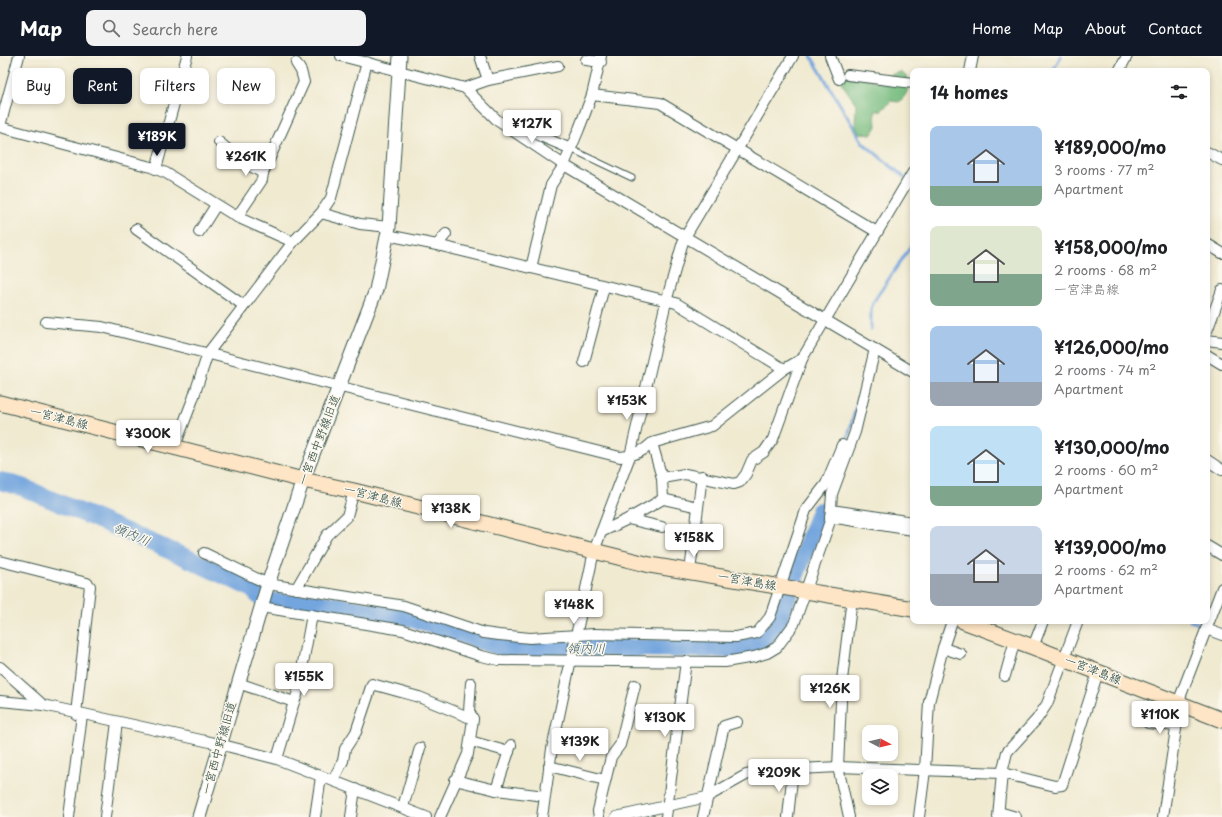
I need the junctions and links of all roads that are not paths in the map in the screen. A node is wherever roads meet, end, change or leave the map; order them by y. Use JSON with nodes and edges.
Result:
{"nodes":[{"id":1,"x":19,"y":56,"type":"edge"},
{"id":2,"x":187,"y":56,"type":"edge"},
{"id":3,"x":341,"y":56,"type":"edge"},
{"id":4,"x":400,"y":56,"type":"edge"},
{"id":5,"x":480,"y":56,"type":"edge"},
{"id":6,"x":793,"y":56,"type":"edge"},
{"id":7,"x":830,"y":56,"type":"edge"},
{"id":8,"x":973,"y":56,"type":"edge"},
{"id":9,"x":1128,"y":56,"type":"edge"},
{"id":10,"x":601,"y":59,"type":"edge"},
{"id":11,"x":586,"y":60,"type":"dead end"},
{"id":12,"x":367,"y":62,"type":"junction"},
{"id":13,"x":296,"y":63,"type":"dead end"},
{"id":14,"x":558,"y":66,"type":"dead end"},
{"id":15,"x":971,"y":68,"type":"edge"},
{"id":16,"x":1122,"y":68,"type":"edge"},
{"id":17,"x":399,"y":72,"type":"junction"},
{"id":18,"x":488,"y":80,"type":"junction"},
{"id":19,"x":910,"y":83,"type":"edge"},
{"id":20,"x":465,"y":88,"type":"junction"},
{"id":21,"x":592,"y":95,"type":"junction"},
{"id":22,"x":498,"y":121,"type":"junction"},
{"id":23,"x":0,"y":126,"type":"edge"},
{"id":24,"x":219,"y":142,"type":"dead end"},
{"id":25,"x":571,"y":149,"type":"junction"},
{"id":26,"x":737,"y":149,"type":"junction"},
{"id":27,"x":1210,"y":154,"type":"edge"},
{"id":28,"x":1222,"y":160,"type":"edge"},
{"id":29,"x":564,"y":165,"type":"junction"},
{"id":30,"x":156,"y":169,"type":"junction"},
{"id":31,"x":263,"y":173,"type":"junction"},
{"id":32,"x":632,"y":178,"type":"dead end"},
{"id":33,"x":910,"y":178,"type":"edge"},
{"id":34,"x":216,"y":205,"type":"junction"},
{"id":35,"x":321,"y":213,"type":"junction"},
{"id":36,"x":237,"y":217,"type":"junction"},
{"id":37,"x":136,"y":229,"type":"dead end"},
{"id":38,"x":388,"y":231,"type":"junction"},
{"id":39,"x":199,"y":232,"type":"dead end"},
{"id":40,"x":877,"y":232,"type":"junction"},
{"id":41,"x":446,"y":234,"type":"dead end"},
{"id":42,"x":685,"y":237,"type":"junction"},
{"id":43,"x":293,"y":242,"type":"junction"},
{"id":44,"x":437,"y":245,"type":"junction"},
{"id":45,"x":1210,"y":246,"type":"edge"},
{"id":46,"x":1222,"y":252,"type":"edge"},
{"id":47,"x":531,"y":268,"type":"junction"},
{"id":48,"x":604,"y":287,"type":"junction"},
{"id":49,"x":1222,"y":290,"type":"edge"},
{"id":50,"x":666,"y":302,"type":"junction"},
{"id":51,"x":244,"y":305,"type":"junction"},
{"id":52,"x":1219,"y":306,"type":"edge"},
{"id":53,"x":825,"y":320,"type":"junction"},
{"id":54,"x":46,"y":322,"type":"dead end"},
{"id":55,"x":1210,"y":325,"type":"edge"},
{"id":56,"x":1210,"y":340,"type":"edge"},
{"id":57,"x":1222,"y":342,"type":"edge"},
{"id":58,"x":875,"y":349,"type":"junction"},
{"id":59,"x":208,"y":353,"type":"junction"},
{"id":60,"x":1210,"y":357,"type":"edge"},
{"id":61,"x":802,"y":359,"type":"junction"},
{"id":62,"x":584,"y":362,"type":"dead end"},
{"id":63,"x":1222,"y":364,"type":"edge"},
{"id":64,"x":784,"y":369,"type":"junction"},
{"id":65,"x":910,"y":369,"type":"edge"},
{"id":66,"x":339,"y":387,"type":"junction"},
{"id":67,"x":0,"y":403,"type":"edge"},
{"id":68,"x":652,"y":443,"type":"junction"},
{"id":69,"x":842,"y":445,"type":"dead end"},
{"id":70,"x":175,"y":446,"type":"junction"},
{"id":71,"x":630,"y":456,"type":"junction"},
{"id":72,"x":1210,"y":462,"type":"edge"},
{"id":73,"x":1222,"y":470,"type":"edge"},
{"id":74,"x":702,"y":476,"type":"junction"},
{"id":75,"x":662,"y":478,"type":"junction"},
{"id":76,"x":303,"y":480,"type":"junction"},
{"id":77,"x":354,"y":491,"type":"junction"},
{"id":78,"x":663,"y":499,"type":"junction"},
{"id":79,"x":698,"y":507,"type":"junction"},
{"id":80,"x":830,"y":514,"type":"junction"},
{"id":81,"x":628,"y":519,"type":"junction"},
{"id":82,"x":910,"y":522,"type":"edge"},
{"id":83,"x":662,"y":527,"type":"dead end"},
{"id":84,"x":910,"y":529,"type":"edge"},
{"id":85,"x":601,"y":532,"type":"junction"},
{"id":86,"x":1210,"y":548,"type":"edge"},
{"id":87,"x":594,"y":551,"type":"junction"},
{"id":88,"x":204,"y":553,"type":"dead end"},
{"id":89,"x":1222,"y":555,"type":"edge"},
{"id":90,"x":0,"y":561,"type":"edge"},
{"id":91,"x":690,"y":571,"type":"junction"},
{"id":92,"x":268,"y":584,"type":"junction"},
{"id":93,"x":780,"y":587,"type":"junction"},
{"id":94,"x":1222,"y":588,"type":"edge"},
{"id":95,"x":296,"y":589,"type":"junction"},
{"id":96,"x":806,"y":591,"type":"junction"},
{"id":97,"x":852,"y":598,"type":"junction"},
{"id":98,"x":1219,"y":603,"type":"edge"},
{"id":99,"x":261,"y":607,"type":"junction"},
{"id":100,"x":910,"y":608,"type":"edge"},
{"id":101,"x":312,"y":615,"type":"junction"},
{"id":102,"x":1210,"y":618,"type":"edge"},
{"id":103,"x":951,"y":624,"type":"edge"},
{"id":104,"x":976,"y":624,"type":"edge"},
{"id":105,"x":1042,"y":624,"type":"edge"},
{"id":106,"x":1077,"y":624,"type":"edge"},
{"id":107,"x":1206,"y":624,"type":"edge"},
{"id":108,"x":1222,"y":635,"type":"edge"},
{"id":109,"x":576,"y":636,"type":"junction"},
{"id":110,"x":1015,"y":640,"type":"junction"},
{"id":111,"x":1034,"y":647,"type":"junction"},
{"id":112,"x":943,"y":648,"type":"junction"},
{"id":113,"x":961,"y":654,"type":"dead end"},
{"id":114,"x":1063,"y":658,"type":"junction"},
{"id":115,"x":570,"y":660,"type":"junction"},
{"id":116,"x":686,"y":661,"type":"junction"},
{"id":117,"x":0,"y":667,"type":"edge"},
{"id":118,"x":1098,"y":672,"type":"junction"},
{"id":119,"x":1005,"y":676,"type":"dead end"},
{"id":120,"x":238,"y":683,"type":"junction"},
{"id":121,"x":471,"y":683,"type":"dead end"},
{"id":122,"x":635,"y":685,"type":"dead end"},
{"id":123,"x":0,"y":701,"type":"edge"},
{"id":124,"x":294,"y":702,"type":"junction"},
{"id":125,"x":1178,"y":704,"type":"junction"},
{"id":126,"x":43,"y":705,"type":"junction"},
{"id":127,"x":79,"y":714,"type":"junction"},
{"id":128,"x":473,"y":719,"type":"junction"},
{"id":129,"x":1222,"y":720,"type":"edge"},
{"id":130,"x":117,"y":722,"type":"junction"},
{"id":131,"x":737,"y":722,"type":"dead end"},
{"id":132,"x":1148,"y":723,"type":"dead end"},
{"id":133,"x":1175,"y":726,"type":"junction"},
{"id":134,"x":470,"y":741,"type":"junction"},
{"id":135,"x":219,"y":744,"type":"junction"},
{"id":136,"x":420,"y":748,"type":"dead end"},
{"id":137,"x":277,"y":759,"type":"junction"},
{"id":138,"x":549,"y":766,"type":"junction"},
{"id":139,"x":838,"y":767,"type":"junction"},
{"id":140,"x":793,"y":770,"type":"junction"},
{"id":141,"x":925,"y":770,"type":"junction"},
{"id":142,"x":1002,"y":773,"type":"junction"},
{"id":143,"x":321,"y":777,"type":"junction"},
{"id":144,"x":333,"y":780,"type":"junction"},
{"id":145,"x":455,"y":780,"type":"junction"},
{"id":146,"x":605,"y":780,"type":"junction"},
{"id":147,"x":355,"y":789,"type":"junction"},
{"id":148,"x":496,"y":790,"type":"junction"},
{"id":149,"x":545,"y":796,"type":"junction"},
{"id":150,"x":707,"y":797,"type":"junction"},
{"id":151,"x":668,"y":806,"type":"junction"},
{"id":152,"x":403,"y":807,"type":"junction"},
{"id":153,"x":999,"y":814,"type":"edge"},
{"id":154,"x":69,"y":817,"type":"edge"},
{"id":155,"x":105,"y":817,"type":"edge"},
{"id":156,"x":199,"y":817,"type":"edge"},
{"id":157,"x":315,"y":817,"type":"edge"},
{"id":158,"x":352,"y":817,"type":"edge"},
{"id":159,"x":426,"y":817,"type":"edge"},
{"id":160,"x":440,"y":817,"type":"edge"},
{"id":161,"x":542,"y":817,"type":"edge"},
{"id":162,"x":599,"y":817,"type":"edge"},
{"id":163,"x":616,"y":817,"type":"edge"},
{"id":164,"x":666,"y":817,"type":"edge"},
{"id":165,"x":703,"y":817,"type":"edge"},
{"id":166,"x":788,"y":817,"type":"edge"},
{"id":167,"x":849,"y":817,"type":"edge"},
{"id":168,"x":919,"y":817,"type":"edge"},
{"id":169,"x":1016,"y":817,"type":"edge"},
{"id":170,"x":1163,"y":817,"type":"edge"}],
"edges":[{"from":1,"to":23,"type":"street"},
{"from":2,"to":30,"type":"street"},
{"from":3,"to":12,"type":"street"},
{"from":4,"to":17,"type":"street","name":"一宮西中野線旧道"},
{"from":5,"to":18,"type":"street"},
{"from":6,"to":26,"type":"street"},
{"from":7,"to":19,"type":"street"},
{"from":8,"to":15,"type":"street"},
{"from":9,"to":16,"type":"street"},
{"from":10,"to":11,"type":"street"},
{"from":10,"to":21,"type":"street"},
{"from":12,"to":17,"type":"street"},
{"from":12,"to":35,"type":"street"},
{"from":13,"to":31,"type":"street"},
{"from":14,"to":18,"type":"street"},
{"from":17,"to":20,"type":"street"},
{"from":17,"to":38,"type":"street","name":"一宮西中野線旧道"},
{"from":18,"to":20,"type":"street"},
{"from":20,"to":22,"type":"street"},
{"from":21,"to":25,"type":"street"},
{"from":21,"to":26,"type":"street"},
{"from":22,"to":25,"type":"street"},
{"from":22,"to":29,"type":"street"},
{"from":23,"to":30,"type":"street"},
{"from":24,"to":31,"type":"street"},
{"from":25,"to":29,"type":"street"},
{"from":25,"to":32,"type":"lane"},
{"from":26,"to":40,"type":"street"},
{"from":26,"to":42,"type":"street"},
{"from":27,"to":28,"type":"street"},
{"from":29,"to":42,"type":"street"},
{"from":29,"to":47,"type":"street"},
{"from":30,"to":34,"type":"street"},
{"from":31,"to":36,"type":"street"},
{"from":33,"to":40,"type":"street"},
{"from":34,"to":36,"type":"street"},
{"from":34,"to":39,"type":"street"},
{"from":35,"to":38,"type":"street"},
{"from":35,"to":43,"type":"street"},
{"from":36,"to":43,"type":"street"},
{"from":37,"to":51,"type":"street"},
{"from":38,"to":44,"type":"street"},
{"from":38,"to":66,"type":"street","name":"一宮西中野線旧道"},
{"from":40,"to":53,"type":"street"},
{"from":41,"to":44,"type":"street"},
{"from":42,"to":50,"type":"street"},
{"from":42,"to":53,"type":"street"},
{"from":43,"to":51,"type":"street"},
{"from":44,"to":47,"type":"street"},
{"from":45,"to":46,"type":"street"},
{"from":47,"to":48,"type":"street"},
{"from":48,"to":50,"type":"street"},
{"from":48,"to":62,"type":"street"},
{"from":49,"to":52,"type":"street"},
{"from":50,"to":64,"type":"street"},
{"from":50,"to":71,"type":"street"},
{"from":51,"to":59,"type":"street"},
{"from":52,"to":55,"type":"street"},
{"from":53,"to":58,"type":"street"},
{"from":53,"to":61,"type":"street"},
{"from":54,"to":59,"type":"street"},
{"from":56,"to":57,"type":"street"},
{"from":58,"to":65,"type":"street"},
{"from":58,"to":80,"type":"street"},
{"from":59,"to":66,"type":"street"},
{"from":59,"to":70,"type":"street"},
{"from":60,"to":63,"type":"street"},
{"from":61,"to":64,"type":"street"},
{"from":61,"to":74,"type":"street"},
{"from":64,"to":68,"type":"street"},
{"from":66,"to":71,"type":"street"},
{"from":66,"to":76,"type":"street","name":"一宮西中野線旧道"},
{"from":67,"to":70,"type":"main road","name":"一宮津島線"},
{"from":68,"to":71,"type":"street"},
{"from":68,"to":75,"type":"street"},
{"from":69,"to":93,"type":"street"},
{"from":70,"to":76,"type":"main road","name":"一宮津島線"},
{"from":71,"to":85,"type":"street"},
{"from":72,"to":73,"type":"street"},
{"from":74,"to":75,"type":"street"},
{"from":74,"to":79,"type":"street"},
{"from":75,"to":78,"type":"street"},
{"from":76,"to":77,"type":"main road","name":"一宮津島線"},
{"from":76,"to":92,"type":"street","name":"一宮西中野線旧道"},
{"from":77,"to":87,"type":"main road","name":"一宮津島線"},
{"from":77,"to":95,"type":"street"},
{"from":78,"to":79,"type":"street"},
{"from":78,"to":81,"type":"street"},
{"from":79,"to":91,"type":"street"},
{"from":80,"to":82,"type":"street"},
{"from":80,"to":84,"type":"street"},
{"from":80,"to":96,"type":"street"},
{"from":81,"to":83,"type":"street"},
{"from":81,"to":85,"type":"street"},
{"from":85,"to":87,"type":"street"},
{"from":86,"to":89,"type":"street"},
{"from":87,"to":91,"type":"main road","name":"一宮津島線"},
{"from":87,"to":109,"type":"street"},
{"from":88,"to":92,"type":"street"},
{"from":90,"to":127,"type":"street"},
{"from":91,"to":93,"type":"main road","name":"一宮津島線"},
{"from":92,"to":95,"type":"street"},
{"from":92,"to":99,"type":"street","name":"一宮西中野線旧道"},
{"from":93,"to":96,"type":"main road","name":"一宮津島線"},
{"from":93,"to":109,"type":"street"},
{"from":94,"to":98,"type":"street"},
{"from":95,"to":109,"type":"street"},
{"from":96,"to":97,"type":"main road","name":"一宮津島線"},
{"from":96,"to":116,"type":"street"},
{"from":97,"to":100,"type":"main road","name":"一宮津島線"},
{"from":97,"to":139,"type":"street"},
{"from":98,"to":102,"type":"street"},
{"from":99,"to":101,"type":"street"},
{"from":99,"to":120,"type":"street","name":"一宮西中野線旧道"},
{"from":101,"to":115,"type":"street"},
{"from":101,"to":124,"type":"street"},
{"from":103,"to":112,"type":"street"},
{"from":104,"to":110,"type":"main road","name":"一宮津島線"},
{"from":105,"to":111,"type":"street"},
{"from":106,"to":114,"type":"street"},
{"from":107,"to":108,"type":"street"},
{"from":107,"to":125,"type":"street"},
{"from":109,"to":115,"type":"street"},
{"from":110,"to":111,"type":"main road","name":"一宮津島線"},
{"from":110,"to":119,"type":"street"},
{"from":111,"to":114,"type":"main road","name":"一宮津島線"},
{"from":112,"to":113,"type":"street"},
{"from":112,"to":141,"type":"street"},
{"from":114,"to":118,"type":"main road","name":"一宮津島線"},
{"from":114,"to":142,"type":"street"},
{"from":115,"to":116,"type":"street"},
{"from":115,"to":138,"type":"street"},
{"from":116,"to":151,"type":"street"},
{"from":117,"to":126,"type":"street"},
{"from":118,"to":125,"type":"main road","name":"一宮津島線"},
{"from":118,"to":142,"type":"street"},
{"from":120,"to":124,"type":"street"},
{"from":120,"to":135,"type":"street","name":"一宮西中野線旧道"},
{"from":121,"to":128,"type":"street"},
{"from":122,"to":146,"type":"street"},
{"from":123,"to":126,"type":"street"},
{"from":124,"to":137,"type":"street"},
{"from":125,"to":129,"type":"main road","name":"一宮津島線"},
{"from":125,"to":133,"type":"street"},
{"from":126,"to":127,"type":"street"},
{"from":127,"to":130,"type":"street"},
{"from":127,"to":154,"type":"street"},
{"from":128,"to":134,"type":"street"},
{"from":128,"to":144,"type":"street"},
{"from":130,"to":135,"type":"street"},
{"from":130,"to":155,"type":"street"},
{"from":131,"to":150,"type":"street"},
{"from":132,"to":133,"type":"street"},
{"from":133,"to":170,"type":"street"},
{"from":134,"to":145,"type":"street"},
{"from":134,"to":148,"type":"street"},
{"from":135,"to":137,"type":"street"},
{"from":135,"to":156,"type":"street","name":"一宮西中野線旧道"},
{"from":136,"to":152,"type":"street"},
{"from":137,"to":143,"type":"street"},
{"from":138,"to":146,"type":"street"},
{"from":138,"to":149,"type":"street"},
{"from":139,"to":140,"type":"street"},
{"from":139,"to":141,"type":"street"},
{"from":139,"to":167,"type":"street"},
{"from":140,"to":150,"type":"street"},
{"from":140,"to":166,"type":"street"},
{"from":141,"to":142,"type":"street"},
{"from":141,"to":168,"type":"street"},
{"from":142,"to":153,"type":"street"},
{"from":143,"to":144,"type":"street"},
{"from":143,"to":157,"type":"street"},
{"from":144,"to":147,"type":"street"},
{"from":145,"to":148,"type":"street"},
{"from":145,"to":160,"type":"street"},
{"from":146,"to":162,"type":"street"},
{"from":147,"to":152,"type":"street"},
{"from":147,"to":158,"type":"street"},
{"from":148,"to":149,"type":"street"},
{"from":149,"to":161,"type":"street"},
{"from":150,"to":151,"type":"street"},
{"from":150,"to":165,"type":"street"},
{"from":151,"to":163,"type":"street"},
{"from":151,"to":164,"type":"street"},
{"from":152,"to":159,"type":"street"},
{"from":153,"to":169,"type":"street"}]}
